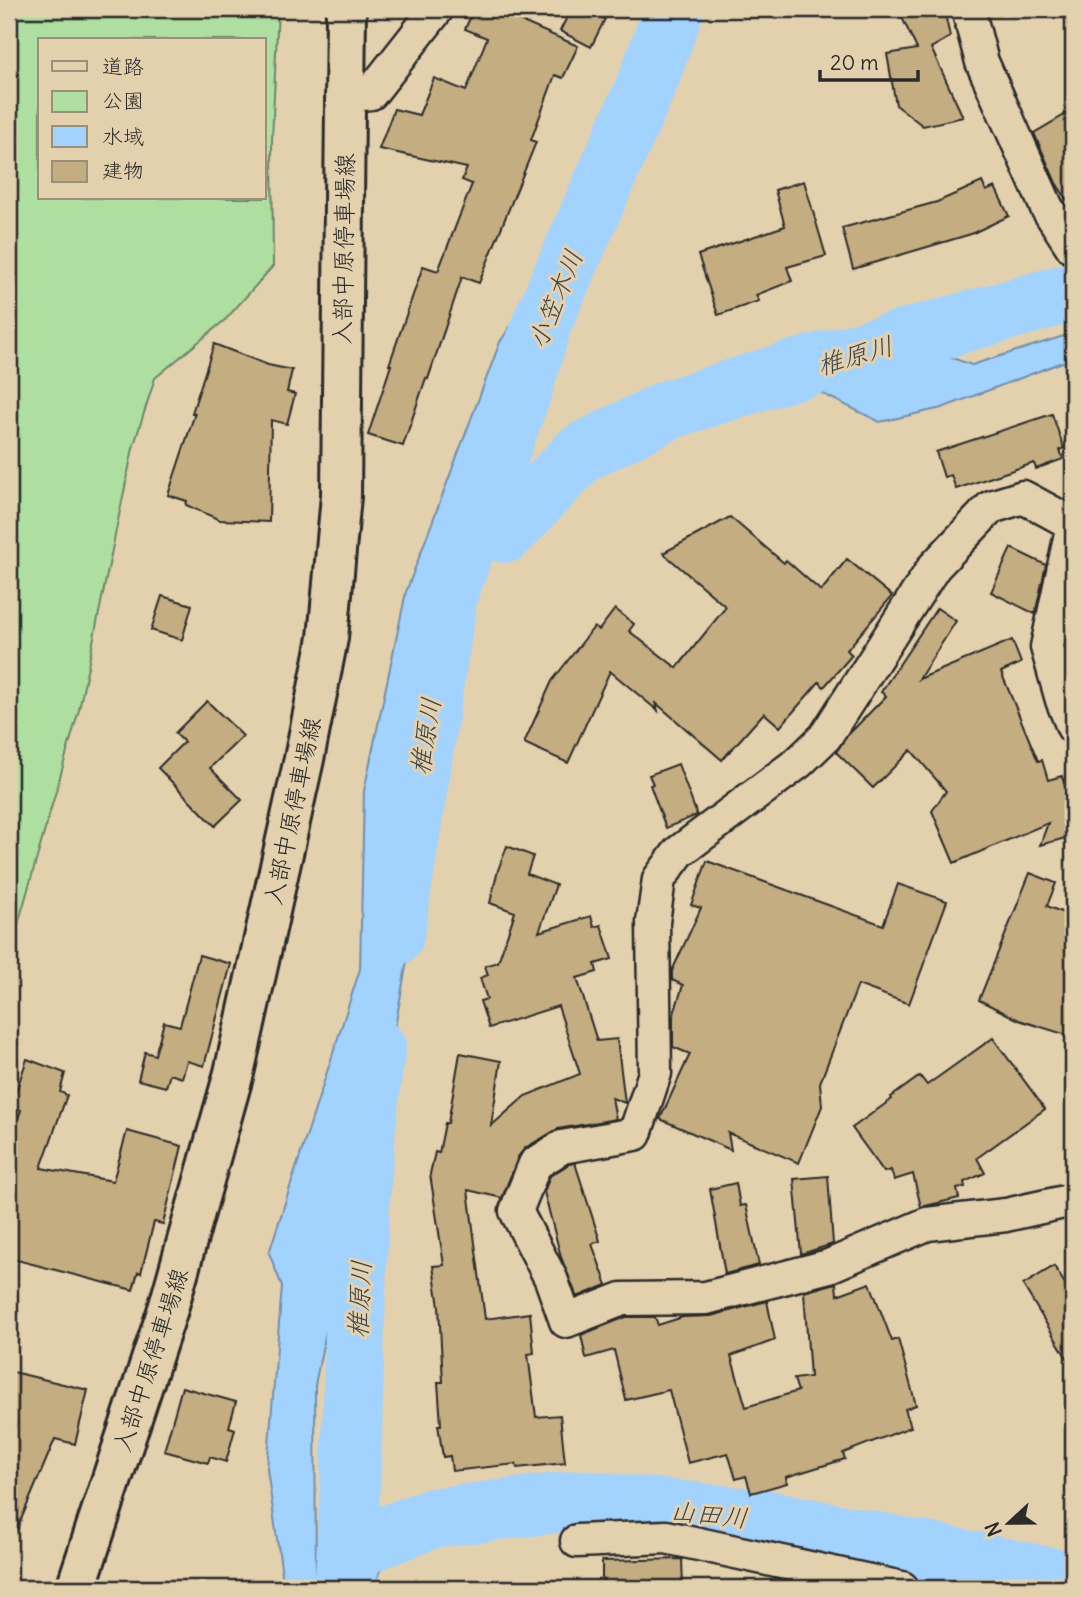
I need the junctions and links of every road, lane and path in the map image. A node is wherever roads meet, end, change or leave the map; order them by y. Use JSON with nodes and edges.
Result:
{"nodes":[{"id":1,"x":346,"y":9,"type":"edge"},
{"id":2,"x":437,"y":9,"type":"edge"},
{"id":3,"x":968,"y":9,"type":"edge"},
{"id":4,"x":346,"y":96,"type":"junction"},
{"id":5,"x":1073,"y":248,"type":"edge"},
{"id":6,"x":1073,"y":524,"type":"edge"},
{"id":7,"x":1073,"y":727,"type":"edge"},
{"id":8,"x":1073,"y":1200,"type":"edge"},
{"id":9,"x":577,"y":1541,"type":"dead end"},
{"id":10,"x":791,"y":1577,"type":"edge"},
{"id":11,"x":76,"y":1588,"type":"edge"},
{"id":12,"x":902,"y":1588,"type":"edge"}],
"edges":[{"from":1,"to":4,"type":"main road","name":"入部中原停車場線"},
{"from":2,"to":4,"type":"street"},
{"from":3,"to":5,"type":"street"},
{"from":4,"to":11,"type":"main road","name":"入部中原停車場線"},
{"from":6,"to":7,"type":"street"},
{"from":6,"to":8,"type":"street"},
{"from":9,"to":10,"type":"street"},
{"from":10,"to":12,"type":"street"}]}
